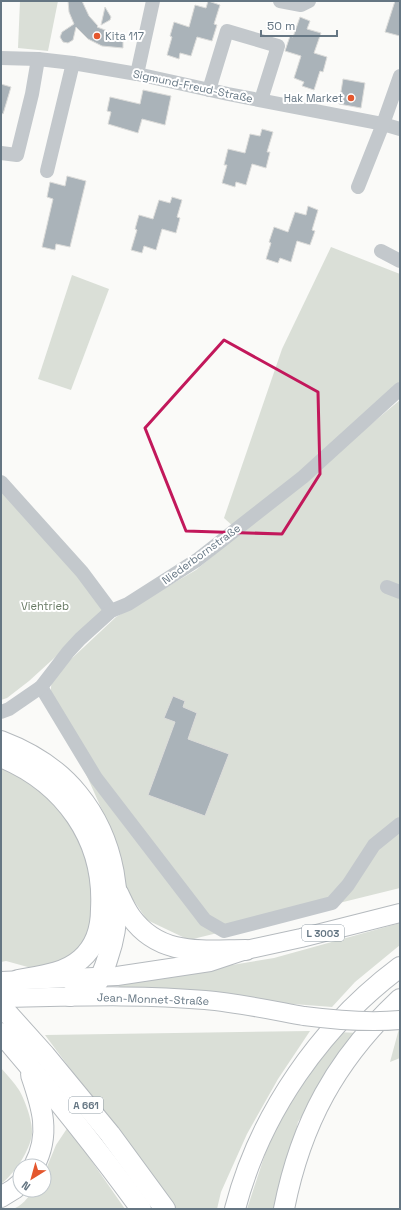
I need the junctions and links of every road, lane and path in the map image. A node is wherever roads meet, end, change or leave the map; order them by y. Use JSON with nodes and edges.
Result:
{"nodes":[{"id":1,"x":153,"y":1,"type":"edge"},
{"id":2,"x":280,"y":1,"type":"edge"},
{"id":3,"x":309,"y":1,"type":"edge"},
{"id":4,"x":1,"y":58,"type":"edge"},
{"id":5,"x":38,"y":59,"type":"junction"},
{"id":6,"x":73,"y":63,"type":"junction"},
{"id":7,"x":137,"y":74,"type":"junction"},
{"id":8,"x":400,"y":76,"type":"edge"},
{"id":9,"x":209,"y":90,"type":"junction"},
{"id":10,"x":261,"y":100,"type":"junction"},
{"id":11,"x":383,"y":124,"type":"junction"},
{"id":12,"x":400,"y":129,"type":"edge"},
{"id":13,"x":1,"y":153,"type":"edge"},
{"id":14,"x":47,"y":171,"type":"dead end"},
{"id":15,"x":358,"y":187,"type":"dead end"},
{"id":16,"x":381,"y":251,"type":"dead end"},
{"id":17,"x":400,"y":260,"type":"edge"},
{"id":18,"x":400,"y":389,"type":"edge"},
{"id":19,"x":1,"y":482,"type":"edge"},
{"id":20,"x":111,"y":611,"type":"junction"},
{"id":21,"x":41,"y":687,"type":"junction"},
{"id":22,"x":1,"y":712,"type":"edge"},
{"id":23,"x":1,"y":741,"type":"edge"},
{"id":24,"x":1,"y":757,"type":"edge"},
{"id":25,"x":96,"y":778,"type":"junction"},
{"id":26,"x":83,"y":789,"type":"dead end"},
{"id":27,"x":400,"y":824,"type":"edge"},
{"id":28,"x":116,"y":890,"type":"junction"},
{"id":29,"x":400,"y":913,"type":"edge"},
{"id":30,"x":246,"y":950,"type":"junction"},
{"id":31,"x":400,"y":967,"type":"edge"},
{"id":32,"x":100,"y":978,"type":"junction"},
{"id":33,"x":10,"y":980,"type":"edge"},
{"id":34,"x":70,"y":996,"type":"junction"},
{"id":35,"x":1,"y":998,"type":"edge"},
{"id":36,"x":400,"y":999,"type":"edge"},
{"id":37,"x":1,"y":1006,"type":"edge"},
{"id":38,"x":400,"y":1020,"type":"edge"},
{"id":39,"x":1,"y":1033,"type":"edge"},
{"id":40,"x":27,"y":1063,"type":"junction"},
{"id":41,"x":37,"y":1158,"type":"edge"},
{"id":42,"x":12,"y":1190,"type":"edge"},
{"id":43,"x":1,"y":1197,"type":"edge"},
{"id":44,"x":140,"y":1209,"type":"edge"},
{"id":45,"x":165,"y":1209,"type":"edge"},
{"id":46,"x":235,"y":1209,"type":"edge"},
{"id":47,"x":284,"y":1209,"type":"edge"}],
"edges":[{"from":1,"to":7,"type":"street"},
{"from":2,"to":3,"type":"street"},
{"from":4,"to":5,"type":"street","name":"Sigmund-Freud-Straße"},
{"from":5,"to":6,"type":"street","name":"Sigmund-Freud-Straße"},
{"from":5,"to":13,"type":"street"},
{"from":6,"to":7,"type":"street","name":"Sigmund-Freud-Straße"},
{"from":6,"to":14,"type":"street"},
{"from":7,"to":9,"type":"street","name":"Sigmund-Freud-Straße"},
{"from":8,"to":11,"type":"street"},
{"from":9,"to":10,"type":"street","name":"Sigmund-Freud-Straße"},
{"from":9,"to":10,"type":"street"},
{"from":10,"to":11,"type":"street","name":"Sigmund-Freud-Straße"},
{"from":11,"to":12,"type":"street","name":"Sigmund-Freud-Straße"},
{"from":11,"to":15,"type":"street"},
{"from":16,"to":17,"type":"street"},
{"from":18,"to":20,"type":"street","name":"Niederbornstraße"},
{"from":19,"to":20,"type":"street"},
{"from":20,"to":21,"type":"street","name":"Niederbornstraße"},
{"from":21,"to":22,"type":"street","name":"Niederbornstraße"},
{"from":21,"to":25,"type":"street"},
{"from":23,"to":28,"type":"highway"},
{"from":24,"to":33,"type":"highway"},
{"from":25,"to":26,"type":"street"},
{"from":25,"to":27,"type":"street"},
{"from":28,"to":30,"type":"highway"},
{"from":28,"to":32,"type":"highway"},
{"from":29,"to":30,"type":"main road","number":"L 3003"},
{"from":30,"to":32,"type":"main road","number":"L 3003"},
{"from":31,"to":46,"type":"highway"},
{"from":32,"to":33,"type":"main road","number":"L 3003"},
{"from":32,"to":34,"type":"highway"},
{"from":34,"to":35,"type":"main road","name":"Jean-Monnet-Straße"},
{"from":34,"to":38,"type":"main road","name":"Jean-Monnet-Straße","bridge":true},
{"from":36,"to":47,"type":"highway"},
{"from":37,"to":45,"type":"highway","number":"A 661"},
{"from":39,"to":40,"type":"highway","number":"A 661"},
{"from":40,"to":41,"type":"highway"},
{"from":40,"to":44,"type":"highway","number":"A 661"},
{"from":42,"to":43,"type":"highway"}]}
